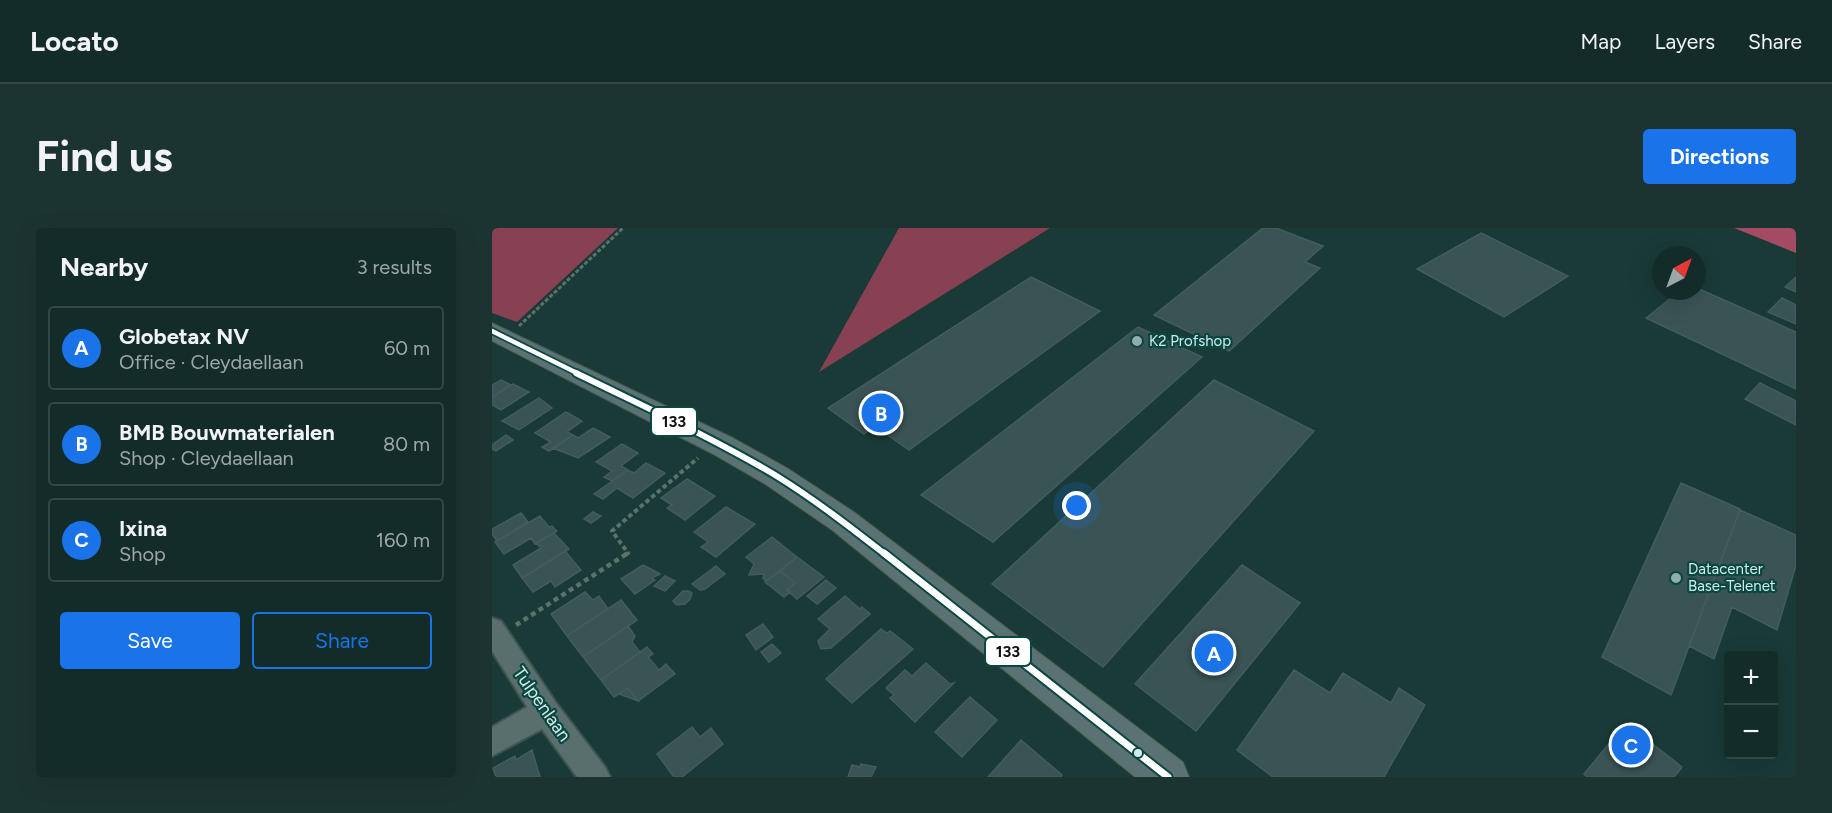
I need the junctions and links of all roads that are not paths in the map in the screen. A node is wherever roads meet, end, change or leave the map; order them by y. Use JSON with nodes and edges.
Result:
{"nodes":[{"id":1,"x":499,"y":334,"type":"edge"},
{"id":2,"x":495,"y":633,"type":"edge"},
{"id":3,"x":546,"y":712,"type":"junction"},
{"id":4,"x":492,"y":742,"type":"edge"},
{"id":5,"x":595,"y":777,"type":"edge"},
{"id":6,"x":1168,"y":777,"type":"edge"}],
"edges":[{"from":1,"to":6,"type":"street"},
{"from":2,"to":3,"type":"street","name":"Tulpenlaan"},
{"from":3,"to":4,"type":"street"},
{"from":3,"to":5,"type":"street","name":"Tulpenlaan"}]}
